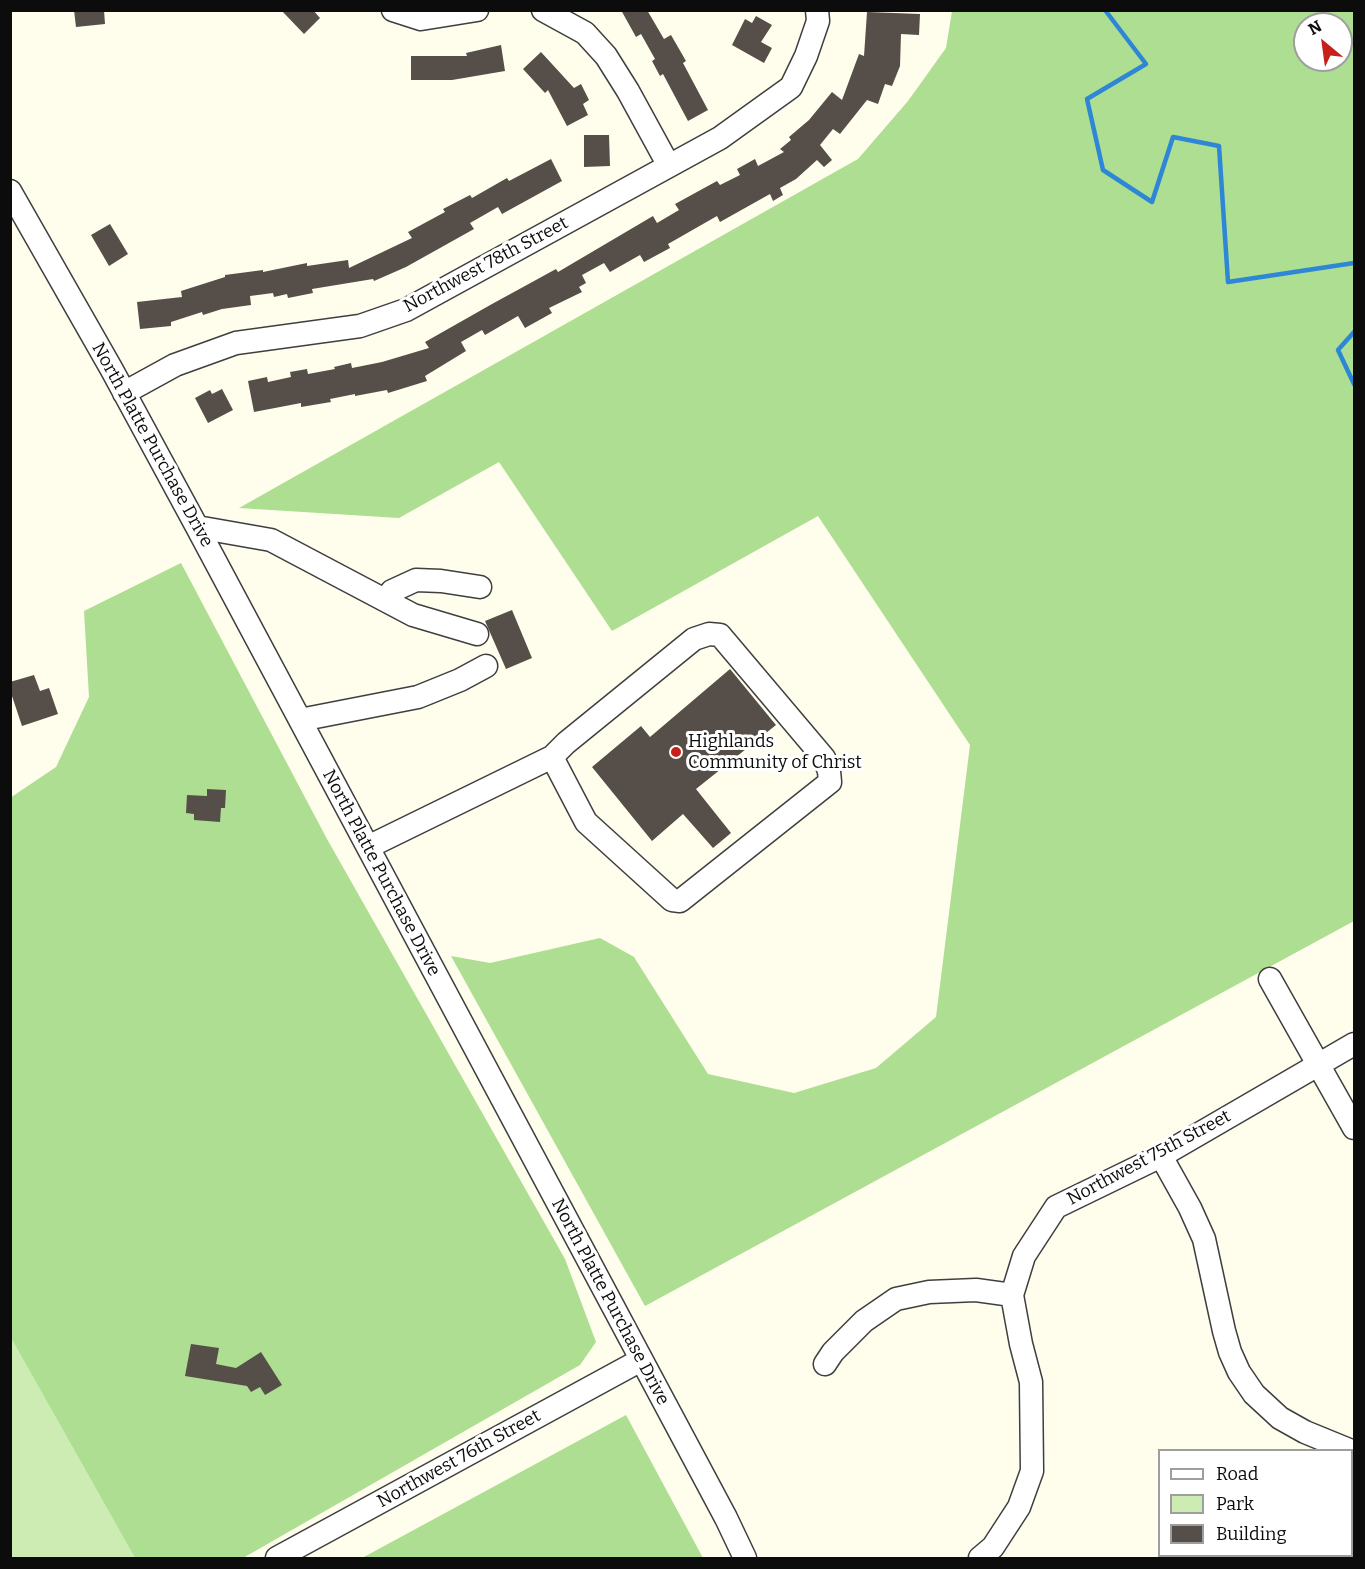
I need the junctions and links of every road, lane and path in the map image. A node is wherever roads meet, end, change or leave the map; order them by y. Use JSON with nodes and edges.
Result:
{"nodes":[{"id":1,"x":393,"y":10,"type":"edge"},
{"id":2,"x":477,"y":10,"type":"edge"},
{"id":3,"x":543,"y":10,"type":"edge"},
{"id":4,"x":817,"y":10,"type":"edge"},
{"id":5,"x":669,"y":166,"type":"junction"},
{"id":6,"x":10,"y":191,"type":"edge"},
{"id":7,"x":124,"y":393,"type":"junction"},
{"id":8,"x":197,"y":527,"type":"junction"},
{"id":9,"x":480,"y":587,"type":"dead end"},
{"id":10,"x":385,"y":600,"type":"junction"},
{"id":11,"x":477,"y":634,"type":"dead end"},
{"id":12,"x":486,"y":666,"type":"dead end"},
{"id":13,"x":300,"y":720,"type":"junction"},
{"id":14,"x":552,"y":757,"type":"junction"},
{"id":15,"x":368,"y":847,"type":"junction"},
{"id":16,"x":1270,"y":979,"type":"dead end"},
{"id":17,"x":1354,"y":1044,"type":"edge"},
{"id":18,"x":1318,"y":1065,"type":"junction"},
{"id":19,"x":1354,"y":1128,"type":"edge"},
{"id":20,"x":1161,"y":1155,"type":"junction"},
{"id":21,"x":1012,"y":1295,"type":"junction"},
{"id":22,"x":640,"y":1360,"type":"junction"},
{"id":23,"x":825,"y":1364,"type":"dead end"},
{"id":24,"x":1345,"y":1449,"type":"edge"},
{"id":25,"x":277,"y":1558,"type":"edge"},
{"id":26,"x":745,"y":1558,"type":"edge"},
{"id":27,"x":980,"y":1558,"type":"edge"}],
"edges":[{"from":1,"to":2,"type":"street"},
{"from":3,"to":5,"type":"street"},
{"from":4,"to":5,"type":"street","name":"Northwest 78th Street"},
{"from":5,"to":7,"type":"street","name":"Northwest 78th Street"},
{"from":6,"to":7,"type":"street","name":"North Platte Purchase Drive"},
{"from":7,"to":8,"type":"street","name":"North Platte Purchase Drive"},
{"from":8,"to":10,"type":"street"},
{"from":8,"to":13,"type":"street","name":"North Platte Purchase Drive"},
{"from":9,"to":10,"type":"street"},
{"from":10,"to":11,"type":"street"},
{"from":12,"to":13,"type":"street"},
{"from":13,"to":15,"type":"street","name":"North Platte Purchase Drive"},
{"from":14,"to":14,"type":"street"},
{"from":14,"to":15,"type":"street"},
{"from":15,"to":22,"type":"street","name":"North Platte Purchase Drive"},
{"from":16,"to":18,"type":"street"},
{"from":17,"to":18,"type":"street","name":"Northwest 75th Street"},
{"from":18,"to":19,"type":"street"},
{"from":18,"to":20,"type":"street","name":"Northwest 75th Street"},
{"from":20,"to":21,"type":"street","name":"Northwest 75th Street"},
{"from":20,"to":24,"type":"street"},
{"from":21,"to":23,"type":"street"},
{"from":21,"to":27,"type":"street","name":"Northwest 75th Street"},
{"from":22,"to":25,"type":"street","name":"Northwest 76th Street"},
{"from":22,"to":26,"type":"street","name":"North Platte Purchase Drive"}]}
